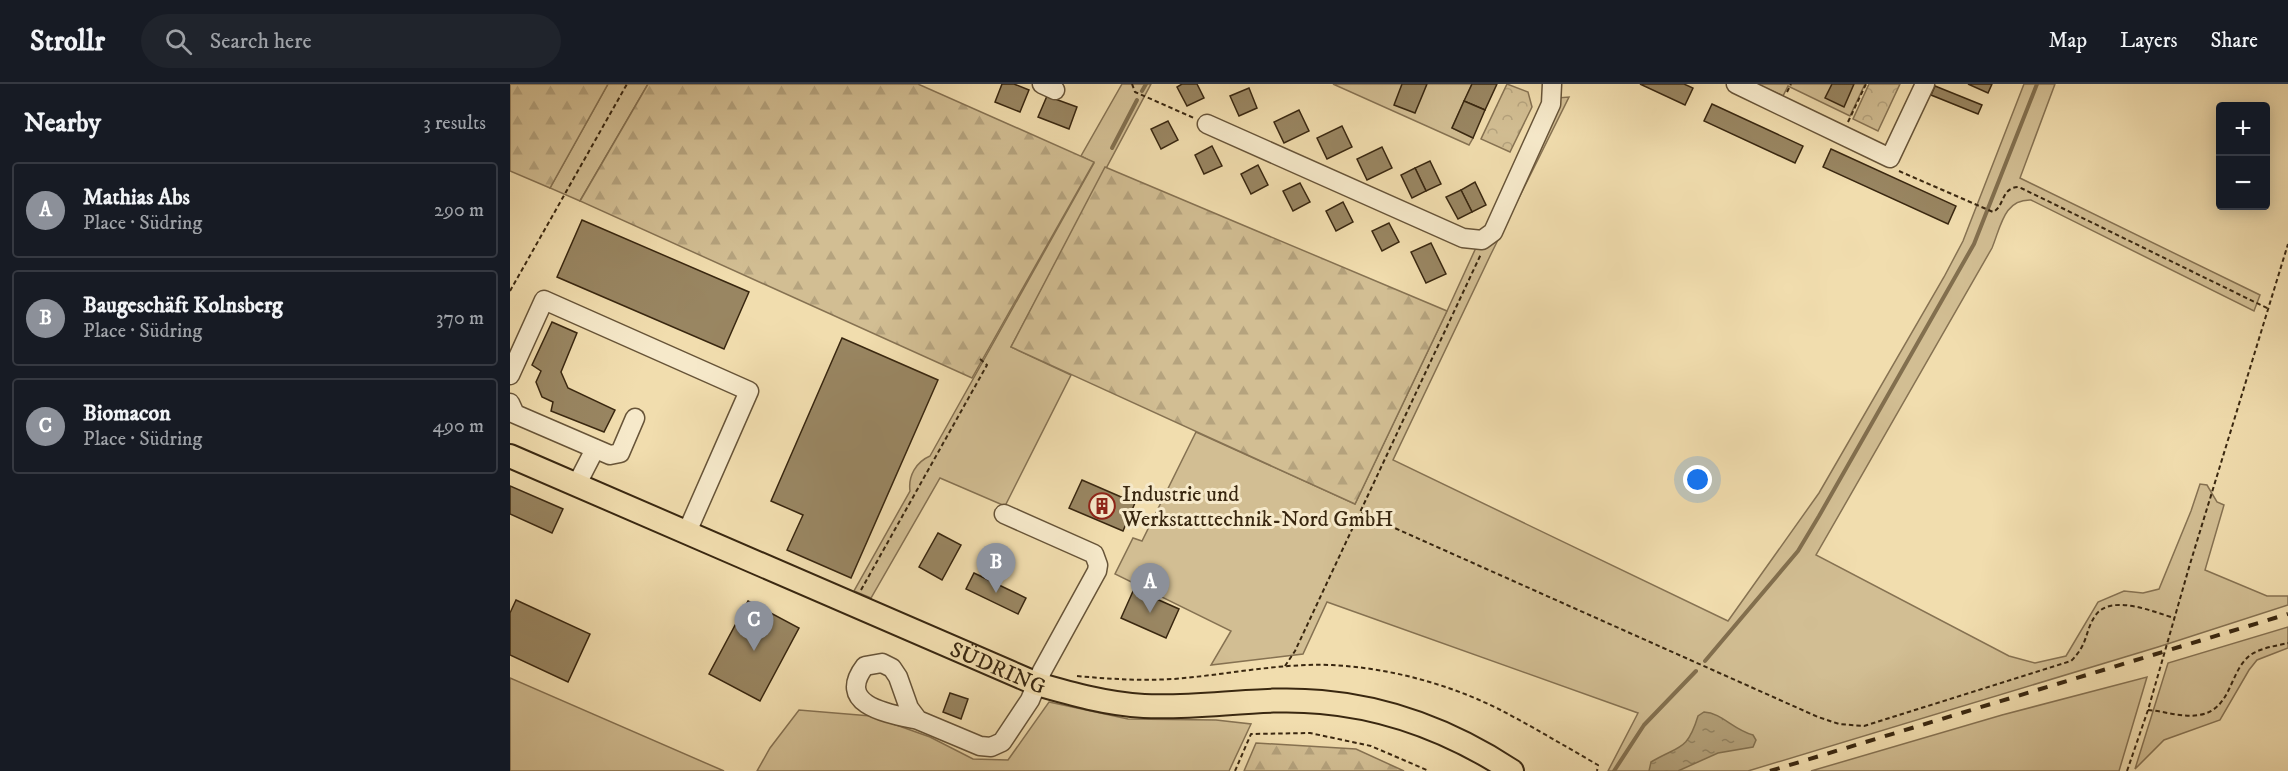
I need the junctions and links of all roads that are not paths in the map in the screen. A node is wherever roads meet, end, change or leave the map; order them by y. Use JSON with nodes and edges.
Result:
{"nodes":[{"id":1,"x":1552,"y":84,"type":"edge"},
{"id":2,"x":1736,"y":84,"type":"edge"},
{"id":3,"x":1925,"y":84,"type":"edge"},
{"id":4,"x":1207,"y":124,"type":"road end"},
{"id":5,"x":510,"y":375,"type":"edge"},
{"id":6,"x":510,"y":403,"type":"edge"},
{"id":7,"x":635,"y":418,"type":"dead end"},
{"id":8,"x":595,"y":449,"type":"junction"},
{"id":9,"x":510,"y":456,"type":"edge"},
{"id":10,"x":578,"y":484,"type":"junction"},
{"id":11,"x":1004,"y":514,"type":"dead end"},
{"id":12,"x":687,"y":532,"type":"junction"},
{"id":13,"x":1037,"y":684,"type":"junction"},
{"id":14,"x":918,"y":720,"type":"dead end"},
{"id":15,"x":1512,"y":771,"type":"edge"}],
"edges":[{"from":1,"to":4,"type":"street"},
{"from":2,"to":3,"type":"street"},
{"from":5,"to":12,"type":"street"},
{"from":6,"to":8,"type":"street"},
{"from":7,"to":8,"type":"street"},
{"from":8,"to":10,"type":"street"},
{"from":9,"to":10,"type":"main road","name":"SÜDRING"},
{"from":10,"to":12,"type":"main road","name":"SÜDRING"},
{"from":11,"to":13,"type":"street"},
{"from":12,"to":13,"type":"main road","name":"SÜDRING"},
{"from":13,"to":14,"type":"street"},
{"from":13,"to":15,"type":"main road","name":"SÜDRING"}]}
